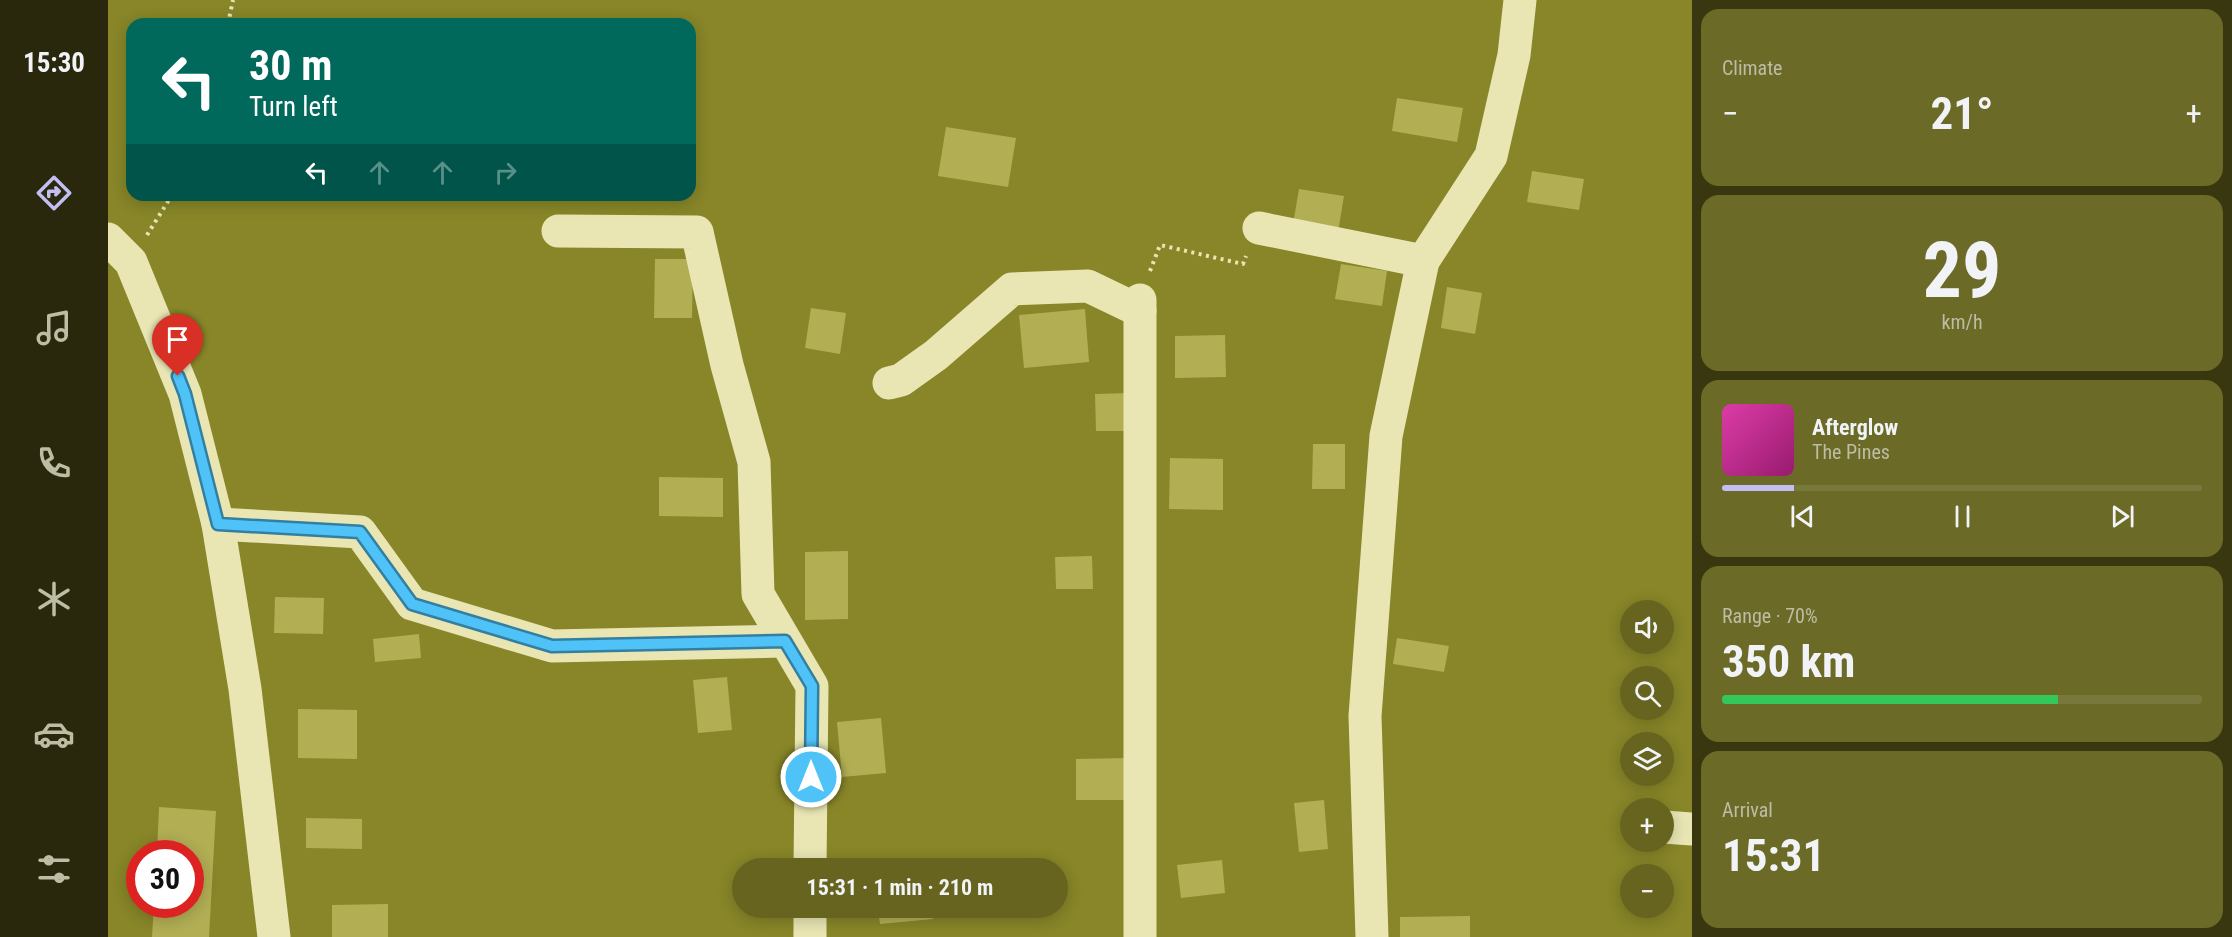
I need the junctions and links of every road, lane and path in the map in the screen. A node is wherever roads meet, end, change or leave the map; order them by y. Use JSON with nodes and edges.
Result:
{"nodes":[{"id":1,"x":233,"y":0,"type":"edge"},
{"id":2,"x":1520,"y":0,"type":"edge"},
{"id":3,"x":229,"y":18,"type":"edge"},
{"id":4,"x":166,"y":201,"type":"edge"},
{"id":5,"x":1259,"y":228,"type":"joint"},
{"id":6,"x":558,"y":231,"type":"dead end"},
{"id":7,"x":119,"y":250,"type":"edge"},
{"id":8,"x":1423,"y":261,"type":"junction"},
{"id":9,"x":1140,"y":306,"type":"junction"},
{"id":10,"x":889,"y":383,"type":"dead end"},
{"id":11,"x":218,"y":524,"type":"junction"},
{"id":12,"x":785,"y":641,"type":"junction"},
{"id":13,"x":1674,"y":828,"type":"edge"},
{"id":14,"x":1692,"y":830,"type":"edge"},
{"id":15,"x":810,"y":858,"type":"edge"},
{"id":16,"x":810,"y":918,"type":"edge"},
{"id":17,"x":274,"y":937,"type":"edge"},
{"id":18,"x":810,"y":937,"type":"edge"},
{"id":19,"x":1140,"y":937,"type":"edge"},
{"id":20,"x":1372,"y":937,"type":"edge"}],
"edges":[{"from":1,"to":3,"type":"path"},
{"from":2,"to":8,"type":"street"},
{"from":4,"to":7,"type":"path"},
{"from":5,"to":8,"type":"street"},
{"from":5,"to":9,"type":"path"},
{"from":6,"to":12,"type":"street"},
{"from":7,"to":11,"type":"street"},
{"from":8,"to":20,"type":"street"},
{"from":9,"to":10,"type":"street"},
{"from":9,"to":19,"type":"street"},
{"from":11,"to":12,"type":"street"},
{"from":11,"to":17,"type":"street"},
{"from":12,"to":15,"type":"street"},
{"from":13,"to":14,"type":"street"},
{"from":16,"to":18,"type":"street"}]}
